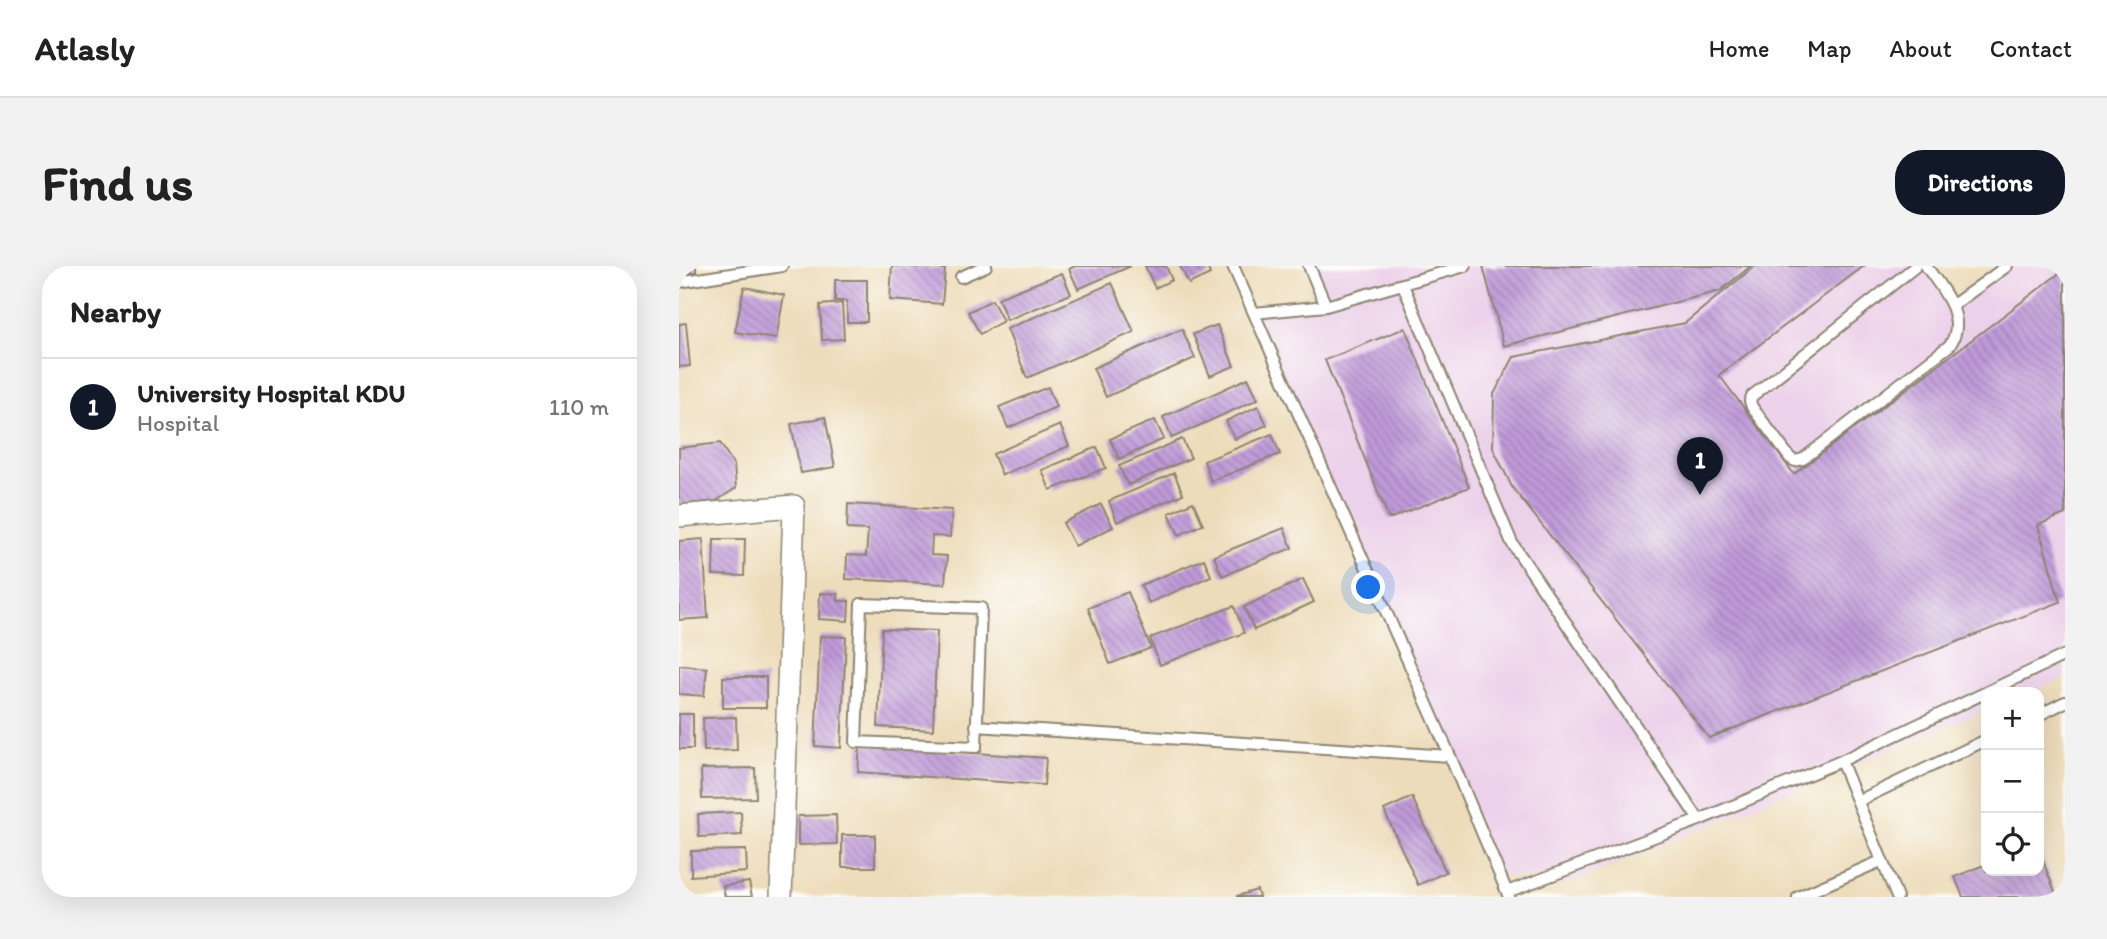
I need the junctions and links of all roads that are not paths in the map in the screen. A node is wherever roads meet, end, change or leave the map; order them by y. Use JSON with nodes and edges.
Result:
{"nodes":[{"id":1,"x":782,"y":266,"type":"edge"},
{"id":2,"x":986,"y":266,"type":"edge"},
{"id":3,"x":1233,"y":266,"type":"edge"},
{"id":4,"x":1309,"y":266,"type":"edge"},
{"id":5,"x":1465,"y":266,"type":"edge"},
{"id":6,"x":1916,"y":266,"type":"edge"},
{"id":7,"x":1926,"y":266,"type":"edge"},
{"id":8,"x":2007,"y":266,"type":"edge"},
{"id":9,"x":961,"y":277,"type":"dead end"},
{"id":10,"x":679,"y":282,"type":"edge"},
{"id":11,"x":1403,"y":285,"type":"junction"},
{"id":12,"x":1953,"y":305,"type":"junction"},
{"id":13,"x":1326,"y":306,"type":"junction"},
{"id":14,"x":1254,"y":313,"type":"junction"},
{"id":15,"x":679,"y":516,"type":"edge"},
{"id":16,"x":2065,"y":655,"type":"edge"},
{"id":17,"x":2065,"y":702,"type":"edge"},
{"id":18,"x":2044,"y":712,"type":"edge"},
{"id":19,"x":976,"y":726,"type":"junction"},
{"id":20,"x":1981,"y":742,"type":"edge"},
{"id":21,"x":1450,"y":756,"type":"junction"},
{"id":22,"x":1842,"y":761,"type":"junction"},
{"id":23,"x":1858,"y":801,"type":"junction"},
{"id":24,"x":1699,"y":820,"type":"junction"},
{"id":25,"x":1881,"y":861,"type":"junction"},
{"id":26,"x":1508,"y":894,"type":"edge"},
{"id":27,"x":781,"y":897,"type":"edge"},
{"id":28,"x":1798,"y":897,"type":"edge"},
{"id":29,"x":1897,"y":897,"type":"edge"}],
"edges":[{"from":1,"to":10,"type":"lane"},
{"from":2,"to":9,"type":"lane"},
{"from":3,"to":14,"type":"lane"},
{"from":4,"to":13,"type":"lane"},
{"from":5,"to":11,"type":"lane"},
{"from":6,"to":12,"type":"lane"},
{"from":7,"to":12,"type":"lane"},
{"from":8,"to":12,"type":"lane"},
{"from":11,"to":13,"type":"lane"},
{"from":11,"to":24,"type":"lane"},
{"from":13,"to":14,"type":"lane"},
{"from":14,"to":21,"type":"lane"},
{"from":15,"to":27,"type":"street"},
{"from":16,"to":22,"type":"lane"},
{"from":17,"to":18,"type":"lane"},
{"from":19,"to":19,"type":"lane"},
{"from":19,"to":21,"type":"lane"},
{"from":20,"to":23,"type":"lane"},
{"from":21,"to":26,"type":"lane"},
{"from":22,"to":23,"type":"lane"},
{"from":22,"to":24,"type":"lane"},
{"from":23,"to":25,"type":"lane"},
{"from":24,"to":26,"type":"lane"},
{"from":25,"to":28,"type":"lane"},
{"from":25,"to":29,"type":"lane"}]}
